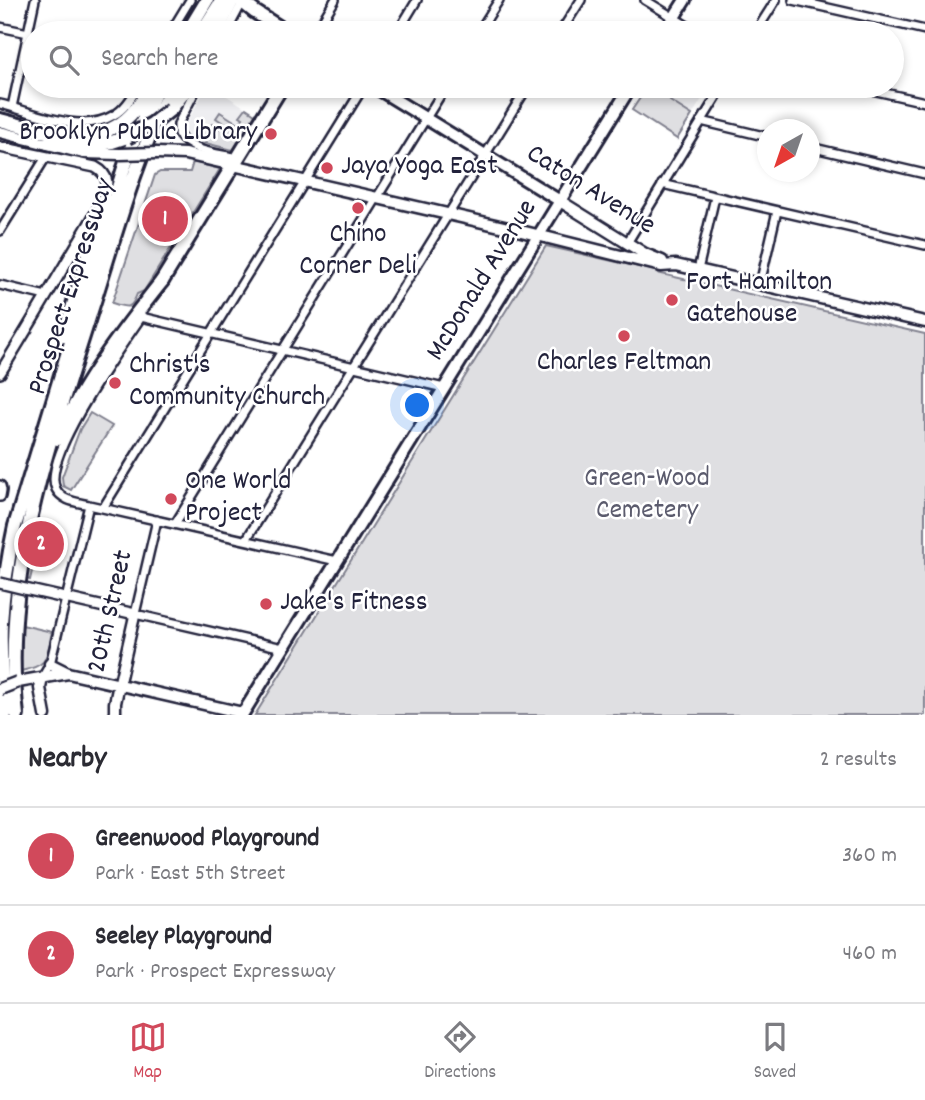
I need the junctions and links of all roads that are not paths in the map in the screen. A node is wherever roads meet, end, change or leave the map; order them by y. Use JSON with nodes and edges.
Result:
{"nodes":[{"id":1,"x":35,"y":0,"type":"edge"},
{"id":2,"x":190,"y":0,"type":"edge"},
{"id":3,"x":207,"y":0,"type":"edge"},
{"id":4,"x":222,"y":0,"type":"edge"},
{"id":5,"x":335,"y":0,"type":"edge"},
{"id":6,"x":417,"y":0,"type":"edge"},
{"id":7,"x":499,"y":0,"type":"edge"},
{"id":8,"x":581,"y":0,"type":"edge"},
{"id":9,"x":645,"y":0,"type":"edge"},
{"id":10,"x":685,"y":0,"type":"edge"},
{"id":11,"x":776,"y":0,"type":"edge"},
{"id":12,"x":793,"y":0,"type":"edge"},
{"id":13,"x":239,"y":1,"type":"edge"},
{"id":14,"x":674,"y":18,"type":"junction"},
{"id":15,"x":32,"y":21,"type":"edge"},
{"id":16,"x":177,"y":21,"type":"edge"},
{"id":17,"x":194,"y":21,"type":"edge"},
{"id":18,"x":209,"y":21,"type":"edge"},
{"id":19,"x":225,"y":21,"type":"edge"},
{"id":20,"x":231,"y":21,"type":"edge"},
{"id":21,"x":270,"y":21,"type":"edge"},
{"id":22,"x":322,"y":21,"type":"edge"},
{"id":23,"x":404,"y":21,"type":"edge"},
{"id":24,"x":486,"y":21,"type":"edge"},
{"id":25,"x":568,"y":21,"type":"edge"},
{"id":26,"x":672,"y":21,"type":"edge"},
{"id":27,"x":679,"y":21,"type":"edge"},
{"id":28,"x":763,"y":21,"type":"edge"},
{"id":29,"x":885,"y":21,"type":"edge"},
{"id":30,"x":904,"y":25,"type":"edge"},
{"id":31,"x":0,"y":27,"type":"edge"},
{"id":32,"x":925,"y":30,"type":"edge"},
{"id":33,"x":21,"y":31,"type":"edge"},
{"id":34,"x":21,"y":72,"type":"edge"},
{"id":35,"x":904,"y":97,"type":"edge"},
{"id":36,"x":131,"y":98,"type":"edge"},
{"id":37,"x":144,"y":98,"type":"edge"},
{"id":38,"x":153,"y":98,"type":"edge"},
{"id":39,"x":166,"y":98,"type":"edge"},
{"id":40,"x":180,"y":98,"type":"edge"},
{"id":41,"x":192,"y":98,"type":"edge"},
{"id":42,"x":275,"y":98,"type":"edge"},
{"id":43,"x":357,"y":98,"type":"edge"},
{"id":44,"x":393,"y":98,"type":"edge"},
{"id":45,"x":438,"y":98,"type":"edge"},
{"id":46,"x":521,"y":98,"type":"edge"},
{"id":47,"x":624,"y":98,"type":"edge"},
{"id":48,"x":715,"y":98,"type":"edge"},
{"id":49,"x":925,"y":102,"type":"edge"},
{"id":50,"x":0,"y":104,"type":"edge"},
{"id":51,"x":12,"y":107,"type":"junction"},
{"id":52,"x":426,"y":118,"type":"junction"},
{"id":53,"x":0,"y":120,"type":"edge"},
{"id":54,"x":701,"y":121,"type":"junction"},
{"id":55,"x":0,"y":132,"type":"edge"},
{"id":56,"x":757,"y":134,"type":"edge"},
{"id":57,"x":48,"y":143,"type":"junction"},
{"id":58,"x":0,"y":147,"type":"edge"},
{"id":59,"x":820,"y":149,"type":"edge"},
{"id":60,"x":485,"y":155,"type":"junction"},
{"id":61,"x":46,"y":157,"type":"junction"},
{"id":62,"x":235,"y":162,"type":"junction"},
{"id":63,"x":925,"y":174,"type":"edge"},
{"id":64,"x":305,"y":181,"type":"junction"},
{"id":65,"x":662,"y":184,"type":"junction"},
{"id":66,"x":376,"y":197,"type":"junction"},
{"id":67,"x":715,"y":197,"type":"junction"},
{"id":68,"x":104,"y":199,"type":"junction"},
{"id":69,"x":560,"y":201,"type":"junction"},
{"id":70,"x":777,"y":211,"type":"junction"},
{"id":71,"x":448,"y":214,"type":"junction"},
{"id":72,"x":0,"y":231,"type":"edge"},
{"id":73,"x":539,"y":236,"type":"junction"},
{"id":74,"x":626,"y":243,"type":"junction"},
{"id":75,"x":925,"y":245,"type":"edge"},
{"id":76,"x":676,"y":265,"type":"junction"},
{"id":77,"x":698,"y":270,"type":"junction"},
{"id":78,"x":162,"y":281,"type":"junction"},
{"id":79,"x":760,"y":284,"type":"junction"},
{"id":80,"x":0,"y":285,"type":"edge"},
{"id":81,"x":46,"y":296,"type":"junction"},
{"id":82,"x":141,"y":317,"type":"junction"},
{"id":83,"x":925,"y":322,"type":"edge"},
{"id":84,"x":211,"y":333,"type":"junction"},
{"id":85,"x":283,"y":350,"type":"junction"},
{"id":86,"x":354,"y":366,"type":"junction"},
{"id":87,"x":0,"y":373,"type":"edge"},
{"id":88,"x":444,"y":388,"type":"junction"},
{"id":89,"x":51,"y":403,"type":"junction"},
{"id":90,"x":0,"y":486,"type":"edge"},
{"id":91,"x":36,"y":491,"type":"junction"},
{"id":92,"x":0,"y":496,"type":"edge"},
{"id":93,"x":89,"y":505,"type":"junction"},
{"id":94,"x":103,"y":508,"type":"junction"},
{"id":95,"x":157,"y":520,"type":"junction"},
{"id":96,"x":174,"y":524,"type":"junction"},
{"id":97,"x":246,"y":540,"type":"junction"},
{"id":98,"x":337,"y":561,"type":"junction"},
{"id":99,"x":0,"y":583,"type":"edge"},
{"id":100,"x":67,"y":598,"type":"junction"},
{"id":101,"x":135,"y":614,"type":"junction"},
{"id":102,"x":283,"y":648,"type":"junction"},
{"id":103,"x":50,"y":664,"type":"junction"},
{"id":104,"x":68,"y":673,"type":"junction"},
{"id":105,"x":42,"y":678,"type":"junction"},
{"id":106,"x":21,"y":682,"type":"junction"},
{"id":107,"x":0,"y":683,"type":"edge"},
{"id":108,"x":119,"y":684,"type":"junction"},
{"id":109,"x":0,"y":689,"type":"edge"},
{"id":110,"x":242,"y":714,"type":"edge"},
{"id":111,"x":5,"y":715,"type":"edge"},
{"id":112,"x":17,"y":715,"type":"edge"},
{"id":113,"x":46,"y":715,"type":"edge"},
{"id":114,"x":115,"y":715,"type":"edge"}],
"edges":[{"from":1,"to":15,"type":"street"},
{"from":2,"to":16,"type":"street"},
{"from":3,"to":17,"type":"highway"},
{"from":4,"to":18,"type":"highway"},
{"from":5,"to":22,"type":"street"},
{"from":6,"to":23,"type":"street"},
{"from":7,"to":24,"type":"street"},
{"from":8,"to":25,"type":"street"},
{"from":9,"to":14,"type":"street"},
{"from":10,"to":14,"type":"main road"},
{"from":11,"to":28,"type":"street"},
{"from":12,"to":29,"type":"street"},
{"from":13,"to":19,"type":"highway"},
{"from":13,"to":20,"type":"street"},
{"from":13,"to":21,"type":"highway"},
{"from":14,"to":26,"type":"main road"},
{"from":14,"to":27,"type":"street"},
{"from":30,"to":32,"type":"street"},
{"from":31,"to":33,"type":"street"},
{"from":34,"to":51,"type":"street"},
{"from":35,"to":49,"type":"street"},
{"from":36,"to":51,"type":"street"},
{"from":37,"to":53,"type":"highway"},
{"from":38,"to":89,"type":"highway","name":"Prospect Expressway"},
{"from":39,"to":91,"type":"highway","name":"Prospect Expressway"},
{"from":40,"to":57,"type":"highway","bridge":true},
{"from":41,"to":62,"type":"street"},
{"from":42,"to":62,"type":"highway"},
{"from":43,"to":64,"type":"street"},
{"from":44,"to":52,"type":"main road","name":"Caton Avenue"},
{"from":45,"to":52,"type":"street"},
{"from":46,"to":60,"type":"street"},
{"from":47,"to":69,"type":"main road","name":"McDonald Avenue"},
{"from":48,"to":54,"type":"street"},
{"from":50,"to":51,"type":"street"},
{"from":52,"to":60,"type":"main road","name":"Caton Avenue"},
{"from":52,"to":66,"type":"street"},
{"from":54,"to":56,"type":"street"},
{"from":54,"to":65,"type":"street"},
{"from":55,"to":57,"type":"main road"},
{"from":57,"to":62,"type":"main road","bridge":true},
{"from":58,"to":61,"type":"street"},
{"from":59,"to":63,"type":"street"},
{"from":60,"to":69,"type":"main road","name":"Caton Avenue"},
{"from":60,"to":71,"type":"street"},
{"from":61,"to":68,"type":"street"},
{"from":61,"to":72,"type":"street"},
{"from":62,"to":64,"type":"main road"},
{"from":62,"to":78,"type":"highway"},
{"from":64,"to":66,"type":"main road"},
{"from":64,"to":84,"type":"street"},
{"from":65,"to":67,"type":"street"},
{"from":65,"to":74,"type":"street"},
{"from":66,"to":71,"type":"main road"},
{"from":66,"to":85,"type":"street"},
{"from":67,"to":70,"type":"street"},
{"from":67,"to":77,"type":"street"},
{"from":68,"to":81,"type":"street"},
{"from":68,"to":89,"type":"highway"},
{"from":69,"to":73,"type":"main road","name":"McDonald Avenue"},
{"from":69,"to":74,"type":"main road","name":"Caton Avenue"},
{"from":70,"to":75,"type":"street"},
{"from":70,"to":79,"type":"street"},
{"from":71,"to":73,"type":"main road"},
{"from":71,"to":86,"type":"street"},
{"from":73,"to":76,"type":"main road"},
{"from":73,"to":88,"type":"main road","name":"McDonald Avenue"},
{"from":74,"to":76,"type":"main road","name":"Caton Avenue"},
{"from":76,"to":77,"type":"main road"},
{"from":77,"to":79,"type":"main road"},
{"from":78,"to":82,"type":"street"},
{"from":78,"to":91,"type":"highway"},
{"from":79,"to":83,"type":"main road"},
{"from":80,"to":81,"type":"street"},
{"from":81,"to":87,"type":"street"},
{"from":82,"to":84,"type":"street"},
{"from":82,"to":93,"type":"street"},
{"from":84,"to":85,"type":"street"},
{"from":84,"to":94,"type":"street"},
{"from":85,"to":86,"type":"street"},
{"from":85,"to":96,"type":"street"},
{"from":86,"to":88,"type":"street"},
{"from":86,"to":97,"type":"street"},
{"from":88,"to":98,"type":"main road","name":"McDonald Avenue"},
{"from":89,"to":111,"type":"highway","name":"Prospect Expressway"},
{"from":90,"to":92,"type":"street"},
{"from":91,"to":112,"type":"highway","name":"Prospect Expressway"},
{"from":93,"to":94,"type":"street"},
{"from":93,"to":100,"type":"street"},
{"from":94,"to":95,"type":"street"},
{"from":95,"to":96,"type":"street"},
{"from":95,"to":101,"type":"street","name":"20th Street"},
{"from":96,"to":97,"type":"street"},
{"from":97,"to":98,"type":"street"},
{"from":98,"to":102,"type":"main road","name":"McDonald Avenue"},
{"from":99,"to":100,"type":"street","bridge":true},
{"from":100,"to":101,"type":"street"},
{"from":100,"to":103,"type":"street"},
{"from":101,"to":102,"type":"street"},
{"from":101,"to":108,"type":"street","name":"20th Street"},
{"from":102,"to":110,"type":"main road","name":"McDonald Avenue"},
{"from":103,"to":104,"type":"main road"},
{"from":103,"to":105,"type":"street"},
{"from":104,"to":105,"type":"main road"},
{"from":104,"to":108,"type":"main road"},
{"from":105,"to":106,"type":"main road"},
{"from":105,"to":113,"type":"main road"},
{"from":106,"to":107,"type":"street","bridge":true},
{"from":106,"to":109,"type":"main road","bridge":true},
{"from":108,"to":110,"type":"main road"},
{"from":108,"to":114,"type":"main road","name":"20th Street"}]}
